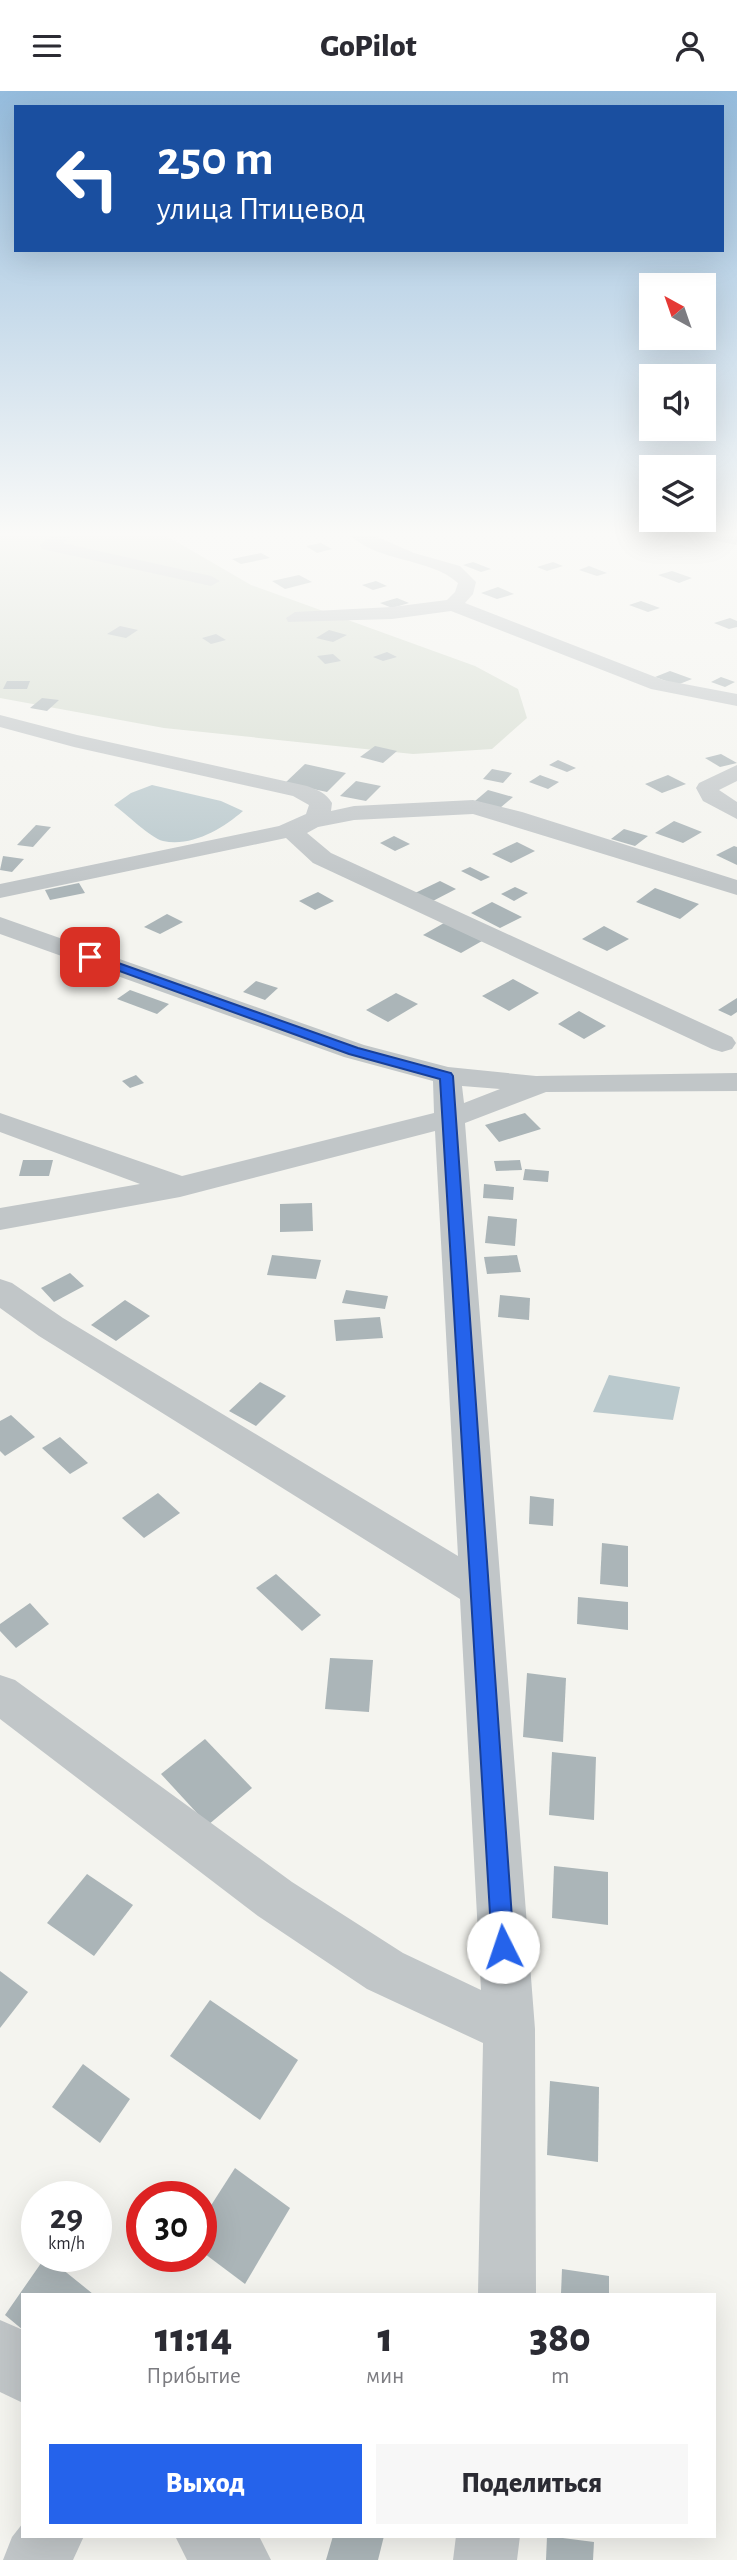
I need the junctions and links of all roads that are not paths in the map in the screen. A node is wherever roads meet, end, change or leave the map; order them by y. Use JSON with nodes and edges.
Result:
{"nodes":[{"id":1,"x":569,"y":650,"type":"edge"},
{"id":2,"x":737,"y":700,"type":"edge"},
{"id":3,"x":0,"y":721,"type":"edge"},
{"id":4,"x":737,"y":772,"type":"edge"},
{"id":5,"x":737,"y":812,"type":"edge"},
{"id":6,"x":301,"y":825,"type":"junction"},
{"id":7,"x":737,"y":888,"type":"edge"},
{"id":8,"x":0,"y":891,"type":"edge"},
{"id":9,"x":0,"y":925,"type":"edge"},
{"id":10,"x":722,"y":1043,"type":"dead end"},
{"id":11,"x":737,"y":1082,"type":"edge"},
{"id":12,"x":542,"y":1083,"type":"junction"},
{"id":13,"x":449,"y":1097,"type":"junction"},
{"id":14,"x":0,"y":1122,"type":"edge"},
{"id":15,"x":180,"y":1187,"type":"junction"},
{"id":16,"x":0,"y":1219,"type":"edge"},
{"id":17,"x":0,"y":1291,"type":"edge"},
{"id":18,"x":478,"y":1589,"type":"junction"},
{"id":19,"x":0,"y":1694,"type":"edge"},
{"id":20,"x":509,"y":2029,"type":"junction"},
{"id":21,"x":507,"y":2293,"type":"edge"},
{"id":22,"x":0,"y":2349,"type":"edge"},
{"id":23,"x":21,"y":2371,"type":"edge"},
{"id":24,"x":50,"y":2538,"type":"edge"},
{"id":25,"x":210,"y":2538,"type":"edge"},
{"id":26,"x":488,"y":2538,"type":"edge"},
{"id":27,"x":35,"y":2560,"type":"edge"},
{"id":28,"x":239,"y":2560,"type":"edge"},
{"id":29,"x":485,"y":2560,"type":"edge"}],
"edges":[{"from":1,"to":2,"type":"street"},
{"from":3,"to":6,"type":"street"},
{"from":4,"to":5,"type":"street"},
{"from":6,"to":7,"type":"street"},
{"from":6,"to":8,"type":"street"},
{"from":6,"to":10,"type":"street"},
{"from":9,"to":13,"type":"street"},
{"from":11,"to":12,"type":"street"},
{"from":12,"to":13,"type":"street"},
{"from":12,"to":13,"type":"street"},
{"from":13,"to":15,"type":"street"},
{"from":13,"to":18,"type":"street"},
{"from":14,"to":15,"type":"street"},
{"from":15,"to":16,"type":"street"},
{"from":17,"to":18,"type":"street"},
{"from":18,"to":20,"type":"street"},
{"from":19,"to":20,"type":"street"},
{"from":20,"to":21,"type":"street"},
{"from":22,"to":23,"type":"street"},
{"from":24,"to":27,"type":"street"},
{"from":25,"to":28,"type":"street"},
{"from":26,"to":29,"type":"street"}]}
